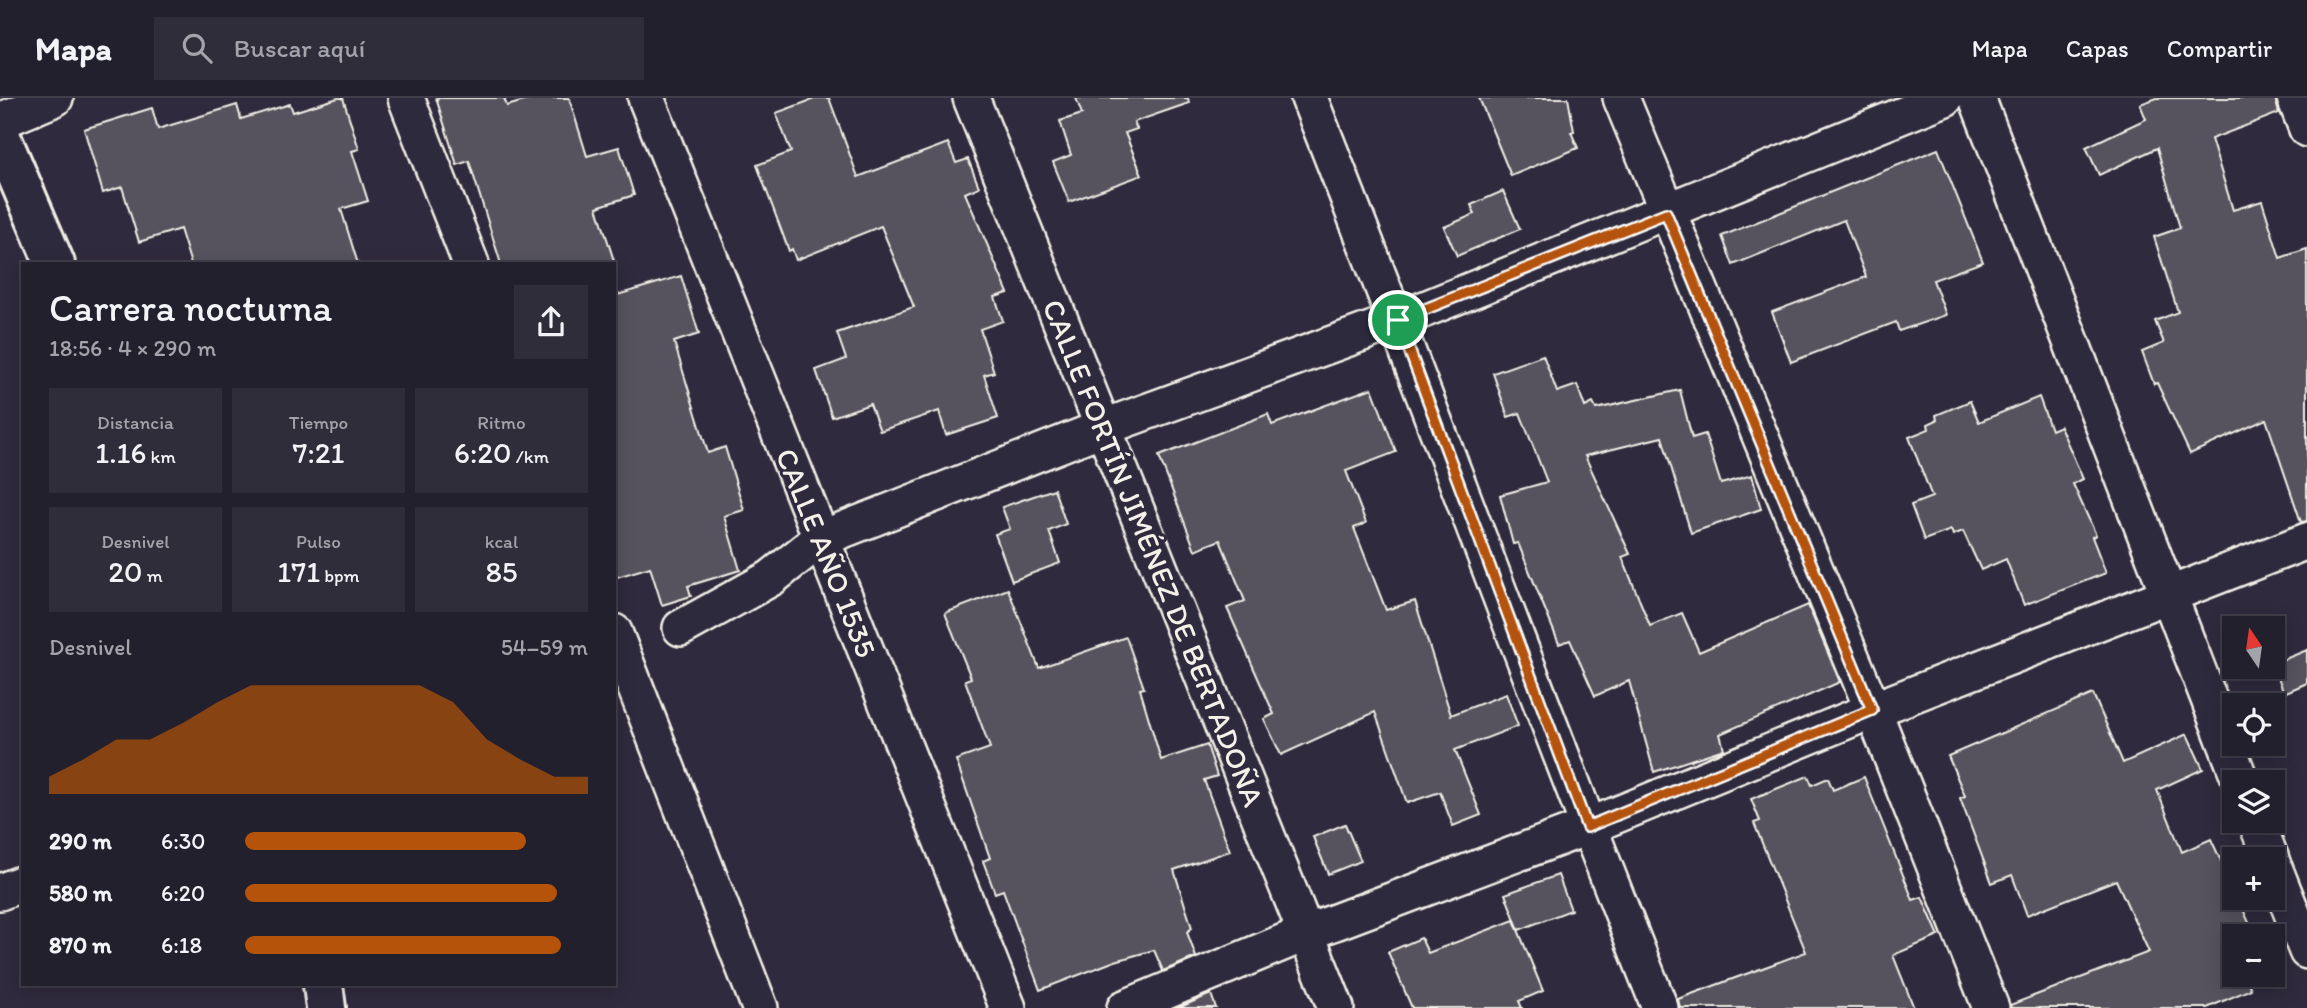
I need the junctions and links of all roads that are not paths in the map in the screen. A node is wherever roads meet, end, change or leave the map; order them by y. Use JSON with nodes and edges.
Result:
{"nodes":[{"id":1,"x":55,"y":98,"type":"edge"},
{"id":2,"x":406,"y":98,"type":"edge"},
{"id":3,"x":646,"y":98,"type":"edge"},
{"id":4,"x":971,"y":98,"type":"edge"},
{"id":5,"x":1310,"y":98,"type":"edge"},
{"id":6,"x":1620,"y":98,"type":"edge"},
{"id":7,"x":1945,"y":98,"type":"edge"},
{"id":8,"x":1977,"y":98,"type":"edge"},
{"id":9,"x":2295,"y":98,"type":"edge"},
{"id":10,"x":0,"y":121,"type":"edge"},
{"id":11,"x":2307,"y":129,"type":"edge"},
{"id":12,"x":0,"y":135,"type":"edge"},
{"id":13,"x":1666,"y":213,"type":"junction"},
{"id":14,"x":54,"y":262,"type":"edge"},
{"id":15,"x":470,"y":262,"type":"edge"},
{"id":16,"x":1398,"y":320,"type":"junction"},
{"id":17,"x":1102,"y":428,"type":"junction"},
{"id":18,"x":820,"y":539,"type":"junction"},
{"id":19,"x":2307,"y":541,"type":"edge"},
{"id":20,"x":2168,"y":597,"type":"junction"},
{"id":21,"x":681,"y":628,"type":"dead end"},
{"id":22,"x":616,"y":637,"type":"edge"},
{"id":23,"x":1872,"y":710,"type":"junction"},
{"id":24,"x":2236,"y":770,"type":"edge"},
{"id":25,"x":1587,"y":827,"type":"junction"},
{"id":26,"x":21,"y":884,"type":"edge"},
{"id":27,"x":0,"y":892,"type":"edge"},
{"id":28,"x":2285,"y":895,"type":"edge"},
{"id":29,"x":1306,"y":933,"type":"junction"},
{"id":30,"x":2307,"y":951,"type":"edge"},
{"id":31,"x":323,"y":986,"type":"edge"},
{"id":32,"x":326,"y":1008,"type":"edge"},
{"id":33,"x":760,"y":1008,"type":"edge"},
{"id":34,"x":1008,"y":1008,"type":"edge"},
{"id":35,"x":1125,"y":1008,"type":"edge"},
{"id":36,"x":1336,"y":1008,"type":"edge"},
{"id":37,"x":1660,"y":1008,"type":"edge"},
{"id":38,"x":1991,"y":1008,"type":"edge"}],
"edges":[{"from":1,"to":10,"type":"street"},
{"from":2,"to":15,"type":"street"},
{"from":3,"to":18,"type":"street","name":"CALLE AÑO 1535"},
{"from":4,"to":17,"type":"street","name":"CALLE FORTÍN JIMÉNEZ DE BERTADOÑA"},
{"from":5,"to":16,"type":"street"},
{"from":6,"to":13,"type":"street"},
{"from":7,"to":13,"type":"street"},
{"from":8,"to":20,"type":"street"},
{"from":9,"to":11,"type":"street"},
{"from":12,"to":14,"type":"street"},
{"from":13,"to":16,"type":"street"},
{"from":13,"to":23,"type":"street"},
{"from":16,"to":17,"type":"street"},
{"from":16,"to":25,"type":"street"},
{"from":17,"to":18,"type":"street"},
{"from":17,"to":29,"type":"street","name":"CALLE FORTÍN JIMÉNEZ DE BERTADOÑA"},
{"from":18,"to":21,"type":"street"},
{"from":18,"to":34,"type":"street","name":"CALLE AÑO 1535"},
{"from":19,"to":20,"type":"street"},
{"from":20,"to":23,"type":"street"},
{"from":20,"to":24,"type":"street"},
{"from":22,"to":33,"type":"street"},
{"from":23,"to":25,"type":"street"},
{"from":23,"to":38,"type":"street"},
{"from":25,"to":29,"type":"street"},
{"from":25,"to":37,"type":"street"},
{"from":26,"to":27,"type":"street"},
{"from":28,"to":30,"type":"street"},
{"from":29,"to":35,"type":"street"},
{"from":29,"to":36,"type":"street","name":"CALLE FORTÍN JIMÉNEZ DE BERTADOÑA"},
{"from":31,"to":32,"type":"street"}]}
